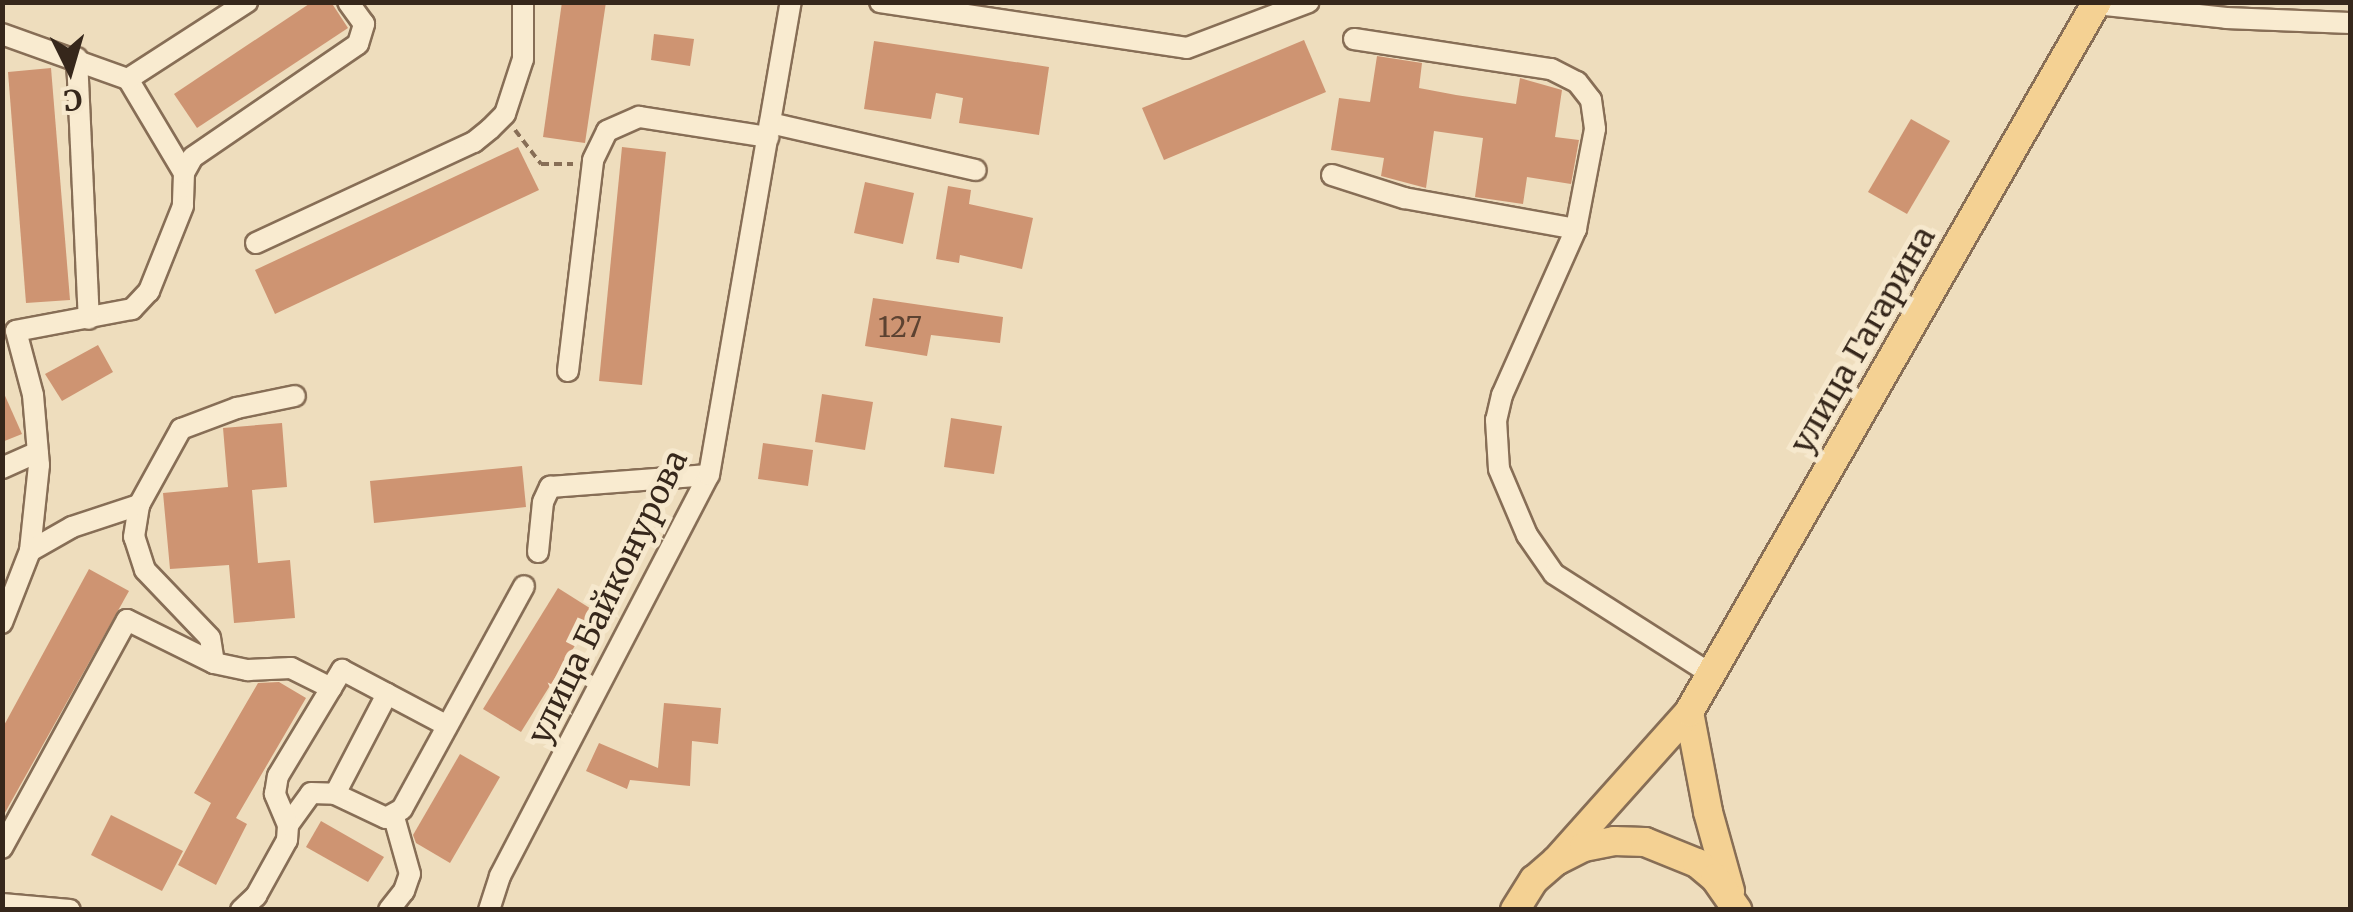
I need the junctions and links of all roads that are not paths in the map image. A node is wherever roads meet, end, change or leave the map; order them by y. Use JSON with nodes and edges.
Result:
{"nodes":[{"id":1,"x":247,"y":2,"type":"edge"},
{"id":2,"x":348,"y":2,"type":"edge"},
{"id":3,"x":523,"y":2,"type":"edge"},
{"id":4,"x":791,"y":2,"type":"edge"},
{"id":5,"x":880,"y":2,"type":"edge"},
{"id":6,"x":1309,"y":2,"type":"edge"},
{"id":7,"x":2096,"y":3,"type":"edge"},
{"id":8,"x":2350,"y":23,"type":"edge"},
{"id":9,"x":2,"y":34,"type":"edge"},
{"id":10,"x":1354,"y":39,"type":"dead end"},
{"id":11,"x":77,"y":58,"type":"junction"},
{"id":12,"x":128,"y":79,"type":"junction"},
{"id":13,"x":769,"y":130,"type":"junction"},
{"id":14,"x":976,"y":170,"type":"dead end"},
{"id":15,"x":184,"y":172,"type":"junction"},
{"id":16,"x":1332,"y":176,"type":"dead end"},
{"id":17,"x":1576,"y":229,"type":"junction"},
{"id":18,"x":256,"y":243,"type":"dead end"},
{"id":19,"x":89,"y":318,"type":"junction"},
{"id":20,"x":7,"y":327,"type":"edge"},
{"id":21,"x":568,"y":371,"type":"dead end"},
{"id":22,"x":296,"y":396,"type":"dead end"},
{"id":23,"x":38,"y":452,"type":"junction"},
{"id":24,"x":2,"y":468,"type":"edge"},
{"id":25,"x":709,"y":475,"type":"junction"},
{"id":26,"x":139,"y":506,"type":"junction"},
{"id":27,"x":30,"y":551,"type":"junction"},
{"id":28,"x":538,"y":552,"type":"dead end"},
{"id":29,"x":524,"y":586,"type":"dead end"},
{"id":30,"x":6,"y":601,"type":"edge"},
{"id":31,"x":2,"y":622,"type":"edge"},
{"id":32,"x":214,"y":663,"type":"junction"},
{"id":33,"x":1711,"y":674,"type":"junction"},
{"id":34,"x":331,"y":688,"type":"junction"},
{"id":35,"x":387,"y":694,"type":"junction"},
{"id":36,"x":1690,"y":712,"type":"junction"},
{"id":37,"x":446,"y":725,"type":"junction"},
{"id":38,"x":335,"y":794,"type":"junction"},
{"id":39,"x":394,"y":817,"type":"junction"},
{"id":40,"x":288,"y":826,"type":"junction"},
{"id":41,"x":2,"y":848,"type":"edge"},
{"id":42,"x":1556,"y":861,"type":"junction"},
{"id":43,"x":1534,"y":880,"type":"junction"},
{"id":44,"x":2,"y":904,"type":"edge"},
{"id":45,"x":1735,"y":906,"type":"edge"},
{"id":46,"x":247,"y":909,"type":"edge"},
{"id":47,"x":70,"y":910,"type":"edge"},
{"id":48,"x":389,"y":910,"type":"edge"},
{"id":49,"x":489,"y":910,"type":"edge"},
{"id":50,"x":1502,"y":910,"type":"edge"},
{"id":51,"x":1514,"y":910,"type":"edge"}],
"edges":[{"from":1,"to":12,"type":"street"},
{"from":2,"to":15,"type":"street"},
{"from":3,"to":18,"type":"street"},
{"from":4,"to":13,"type":"street","name":"улица Байконурова"},
{"from":5,"to":6,"type":"street"},
{"from":7,"to":8,"type":"street"},
{"from":7,"to":33,"type":"main road","name":"улица Гагарина"},
{"from":9,"to":11,"type":"street"},
{"from":10,"to":17,"type":"street"},
{"from":11,"to":12,"type":"street"},
{"from":11,"to":19,"type":"street"},
{"from":12,"to":15,"type":"street"},
{"from":13,"to":14,"type":"street"},
{"from":13,"to":21,"type":"street"},
{"from":13,"to":25,"type":"street","name":"улица Байконурова"},
{"from":15,"to":19,"type":"street"},
{"from":16,"to":17,"type":"street"},
{"from":17,"to":33,"type":"street"},
{"from":19,"to":20,"type":"street"},
{"from":20,"to":23,"type":"street"},
{"from":22,"to":26,"type":"street"},
{"from":23,"to":24,"type":"street"},
{"from":23,"to":27,"type":"street"},
{"from":25,"to":28,"type":"street"},
{"from":25,"to":49,"type":"street","name":"улица Байконурова"},
{"from":26,"to":27,"type":"street"},
{"from":26,"to":32,"type":"street"},
{"from":27,"to":30,"type":"street"},
{"from":29,"to":37,"type":"street"},
{"from":30,"to":31,"type":"street"},
{"from":32,"to":34,"type":"street"},
{"from":32,"to":41,"type":"street"},
{"from":33,"to":36,"type":"main road","name":"улица Гагарина"},
{"from":34,"to":35,"type":"street"},
{"from":34,"to":40,"type":"street"},
{"from":35,"to":37,"type":"street"},
{"from":35,"to":38,"type":"street"},
{"from":36,"to":42,"type":"main road","name":"улица Гагарина"},
{"from":36,"to":45,"type":"main road"},
{"from":37,"to":39,"type":"street"},
{"from":38,"to":39,"type":"street"},
{"from":38,"to":40,"type":"street"},
{"from":39,"to":48,"type":"street"},
{"from":40,"to":46,"type":"street"},
{"from":42,"to":43,"type":"main road"},
{"from":42,"to":45,"type":"main road"},
{"from":43,"to":50,"type":"main road"},
{"from":43,"to":51,"type":"main road"},
{"from":44,"to":47,"type":"street"}]}
